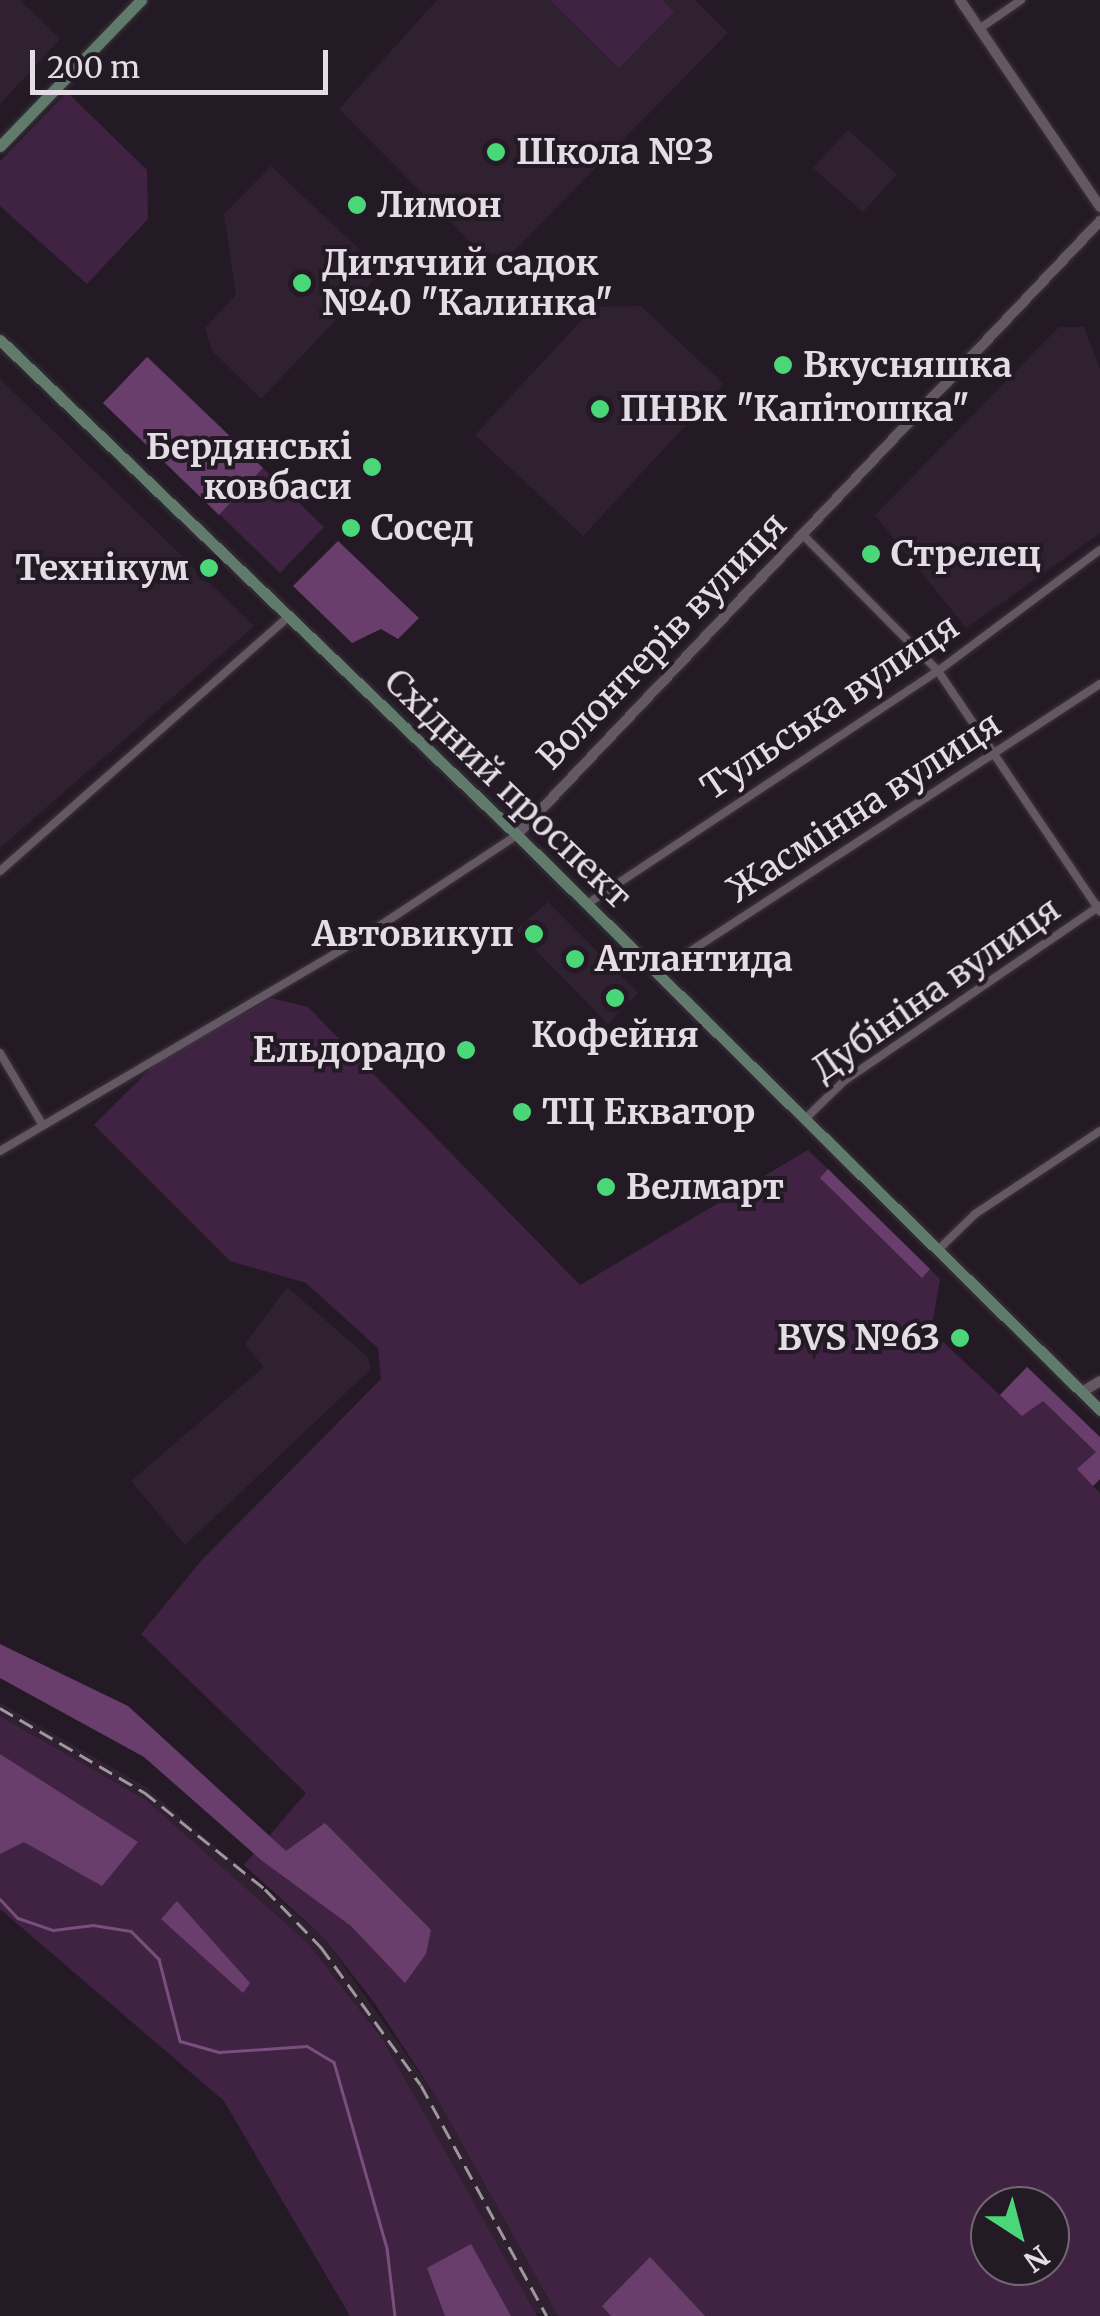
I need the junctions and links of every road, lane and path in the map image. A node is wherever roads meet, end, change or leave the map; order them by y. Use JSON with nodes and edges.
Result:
{"nodes":[{"id":1,"x":141,"y":0,"type":"edge"},
{"id":2,"x":960,"y":0,"type":"edge"},
{"id":3,"x":1022,"y":0,"type":"edge"},
{"id":4,"x":979,"y":29,"type":"junction"},
{"id":5,"x":0,"y":146,"type":"edge"},
{"id":6,"x":1100,"y":207,"type":"edge"},
{"id":7,"x":1100,"y":221,"type":"edge"},
{"id":8,"x":0,"y":340,"type":"edge"},
{"id":9,"x":802,"y":534,"type":"junction"},
{"id":10,"x":1100,"y":550,"type":"edge"},
{"id":11,"x":289,"y":616,"type":"junction"},
{"id":12,"x":938,"y":670,"type":"junction"},
{"id":13,"x":1100,"y":684,"type":"edge"},
{"id":14,"x":995,"y":755,"type":"junction"},
{"id":15,"x":517,"y":834,"type":"junction"},
{"id":16,"x":0,"y":871,"type":"edge"},
{"id":17,"x":588,"y":904,"type":"junction"},
{"id":18,"x":1099,"y":908,"type":"edge"},
{"id":19,"x":657,"y":973,"type":"junction"},
{"id":20,"x":0,"y":1052,"type":"edge"},
{"id":21,"x":805,"y":1118,"type":"junction"},
{"id":22,"x":42,"y":1124,"type":"junction"},
{"id":23,"x":1100,"y":1131,"type":"edge"},
{"id":24,"x":0,"y":1150,"type":"edge"},
{"id":25,"x":938,"y":1250,"type":"junction"},
{"id":26,"x":1100,"y":1381,"type":"edge"},
{"id":27,"x":1082,"y":1392,"type":"junction"},
{"id":28,"x":1100,"y":1410,"type":"edge"}],
"edges":[{"from":1,"to":5,"type":"main road"},
{"from":2,"to":4,"type":"street"},
{"from":3,"to":4,"type":"street"},
{"from":4,"to":6,"type":"street"},
{"from":7,"to":9,"type":"street","name":"Волонтерів вулиця"},
{"from":8,"to":11,"type":"main road","name":"Східний проспект"},
{"from":9,"to":12,"type":"street"},
{"from":9,"to":15,"type":"street","name":"Волонтерів вулиця"},
{"from":10,"to":12,"type":"street","name":"Тульська вулиця"},
{"from":11,"to":15,"type":"main road","name":"Східний проспект"},
{"from":11,"to":16,"type":"street"},
{"from":12,"to":14,"type":"street"},
{"from":12,"to":17,"type":"street","name":"Тульська вулиця"},
{"from":13,"to":14,"type":"street","name":"Жасмінна вулиця"},
{"from":14,"to":18,"type":"street"},
{"from":14,"to":19,"type":"street","name":"Жасмінна вулиця"},
{"from":15,"to":17,"type":"main road","name":"Східний проспект"},
{"from":15,"to":22,"type":"street","name":"Волонтерів вулиця"},
{"from":17,"to":19,"type":"main road","name":"Східний проспект"},
{"from":18,"to":21,"type":"street","name":"Дубініна вулиця"},
{"from":19,"to":21,"type":"main road","name":"Східний проспект"},
{"from":20,"to":22,"type":"street"},
{"from":21,"to":25,"type":"main road","name":"Східний проспект"},
{"from":22,"to":24,"type":"street","name":"Волонтерів вулиця"},
{"from":23,"to":25,"type":"street"},
{"from":25,"to":27,"type":"main road","name":"Східний проспект"},
{"from":26,"to":27,"type":"street"},
{"from":27,"to":28,"type":"main road","name":"Східний проспект"}]}
